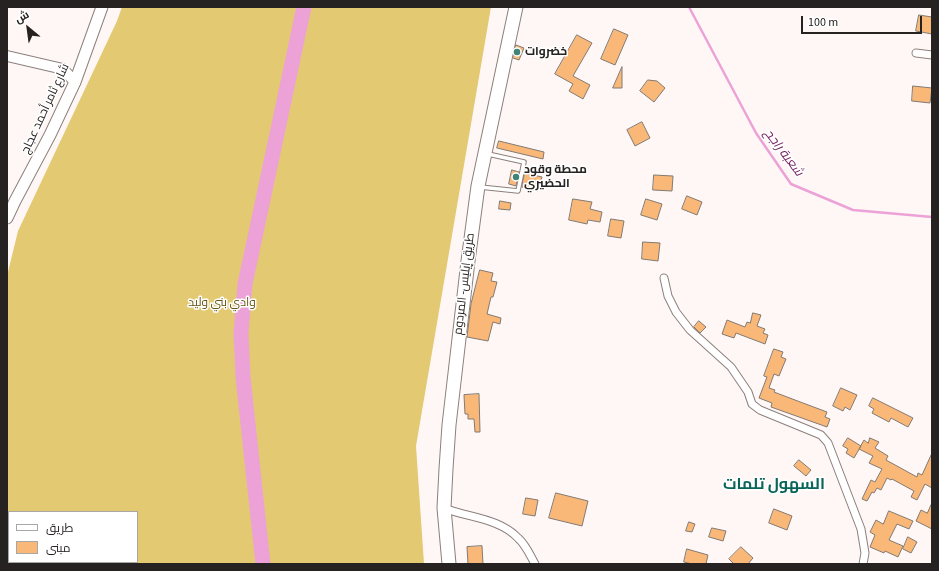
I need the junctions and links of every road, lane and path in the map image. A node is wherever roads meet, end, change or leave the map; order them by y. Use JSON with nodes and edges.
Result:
{"nodes":[{"id":1,"x":102,"y":7,"type":"edge"},
{"id":2,"x":516,"y":7,"type":"edge"},
{"id":3,"x":916,"y":53,"type":"dead end"},
{"id":4,"x":932,"y":55,"type":"edge"},
{"id":5,"x":7,"y":56,"type":"edge"},
{"id":6,"x":75,"y":82,"type":"junction"},
{"id":7,"x":485,"y":153,"type":"junction"},
{"id":8,"x":478,"y":186,"type":"junction"},
{"id":9,"x":7,"y":218,"type":"edge"},
{"id":10,"x":664,"y":278,"type":"dead end"},
{"id":11,"x":444,"y":508,"type":"junction"},
{"id":12,"x":449,"y":564,"type":"edge"},
{"id":13,"x":535,"y":564,"type":"edge"},
{"id":14,"x":863,"y":564,"type":"edge"}],
"edges":[{"from":1,"to":6,"type":"main road","name":"شارع ثامر أحمد عجاج"},
{"from":2,"to":7,"type":"highway","name":"طريق إيليس- المردوم"},
{"from":3,"to":4,"type":"street"},
{"from":5,"to":6,"type":"street"},
{"from":6,"to":9,"type":"main road","name":"شارع ثامر أحمد عجاج"},
{"from":7,"to":8,"type":"highway","name":"طريق إيليس- المردوم"},
{"from":7,"to":8,"type":"lane"},
{"from":8,"to":11,"type":"highway","name":"طريق إيليس- المردوم"},
{"from":10,"to":14,"type":"street"},
{"from":11,"to":12,"type":"highway","name":"طريق إيليس- المردوم"},
{"from":11,"to":13,"type":"street"}]}
